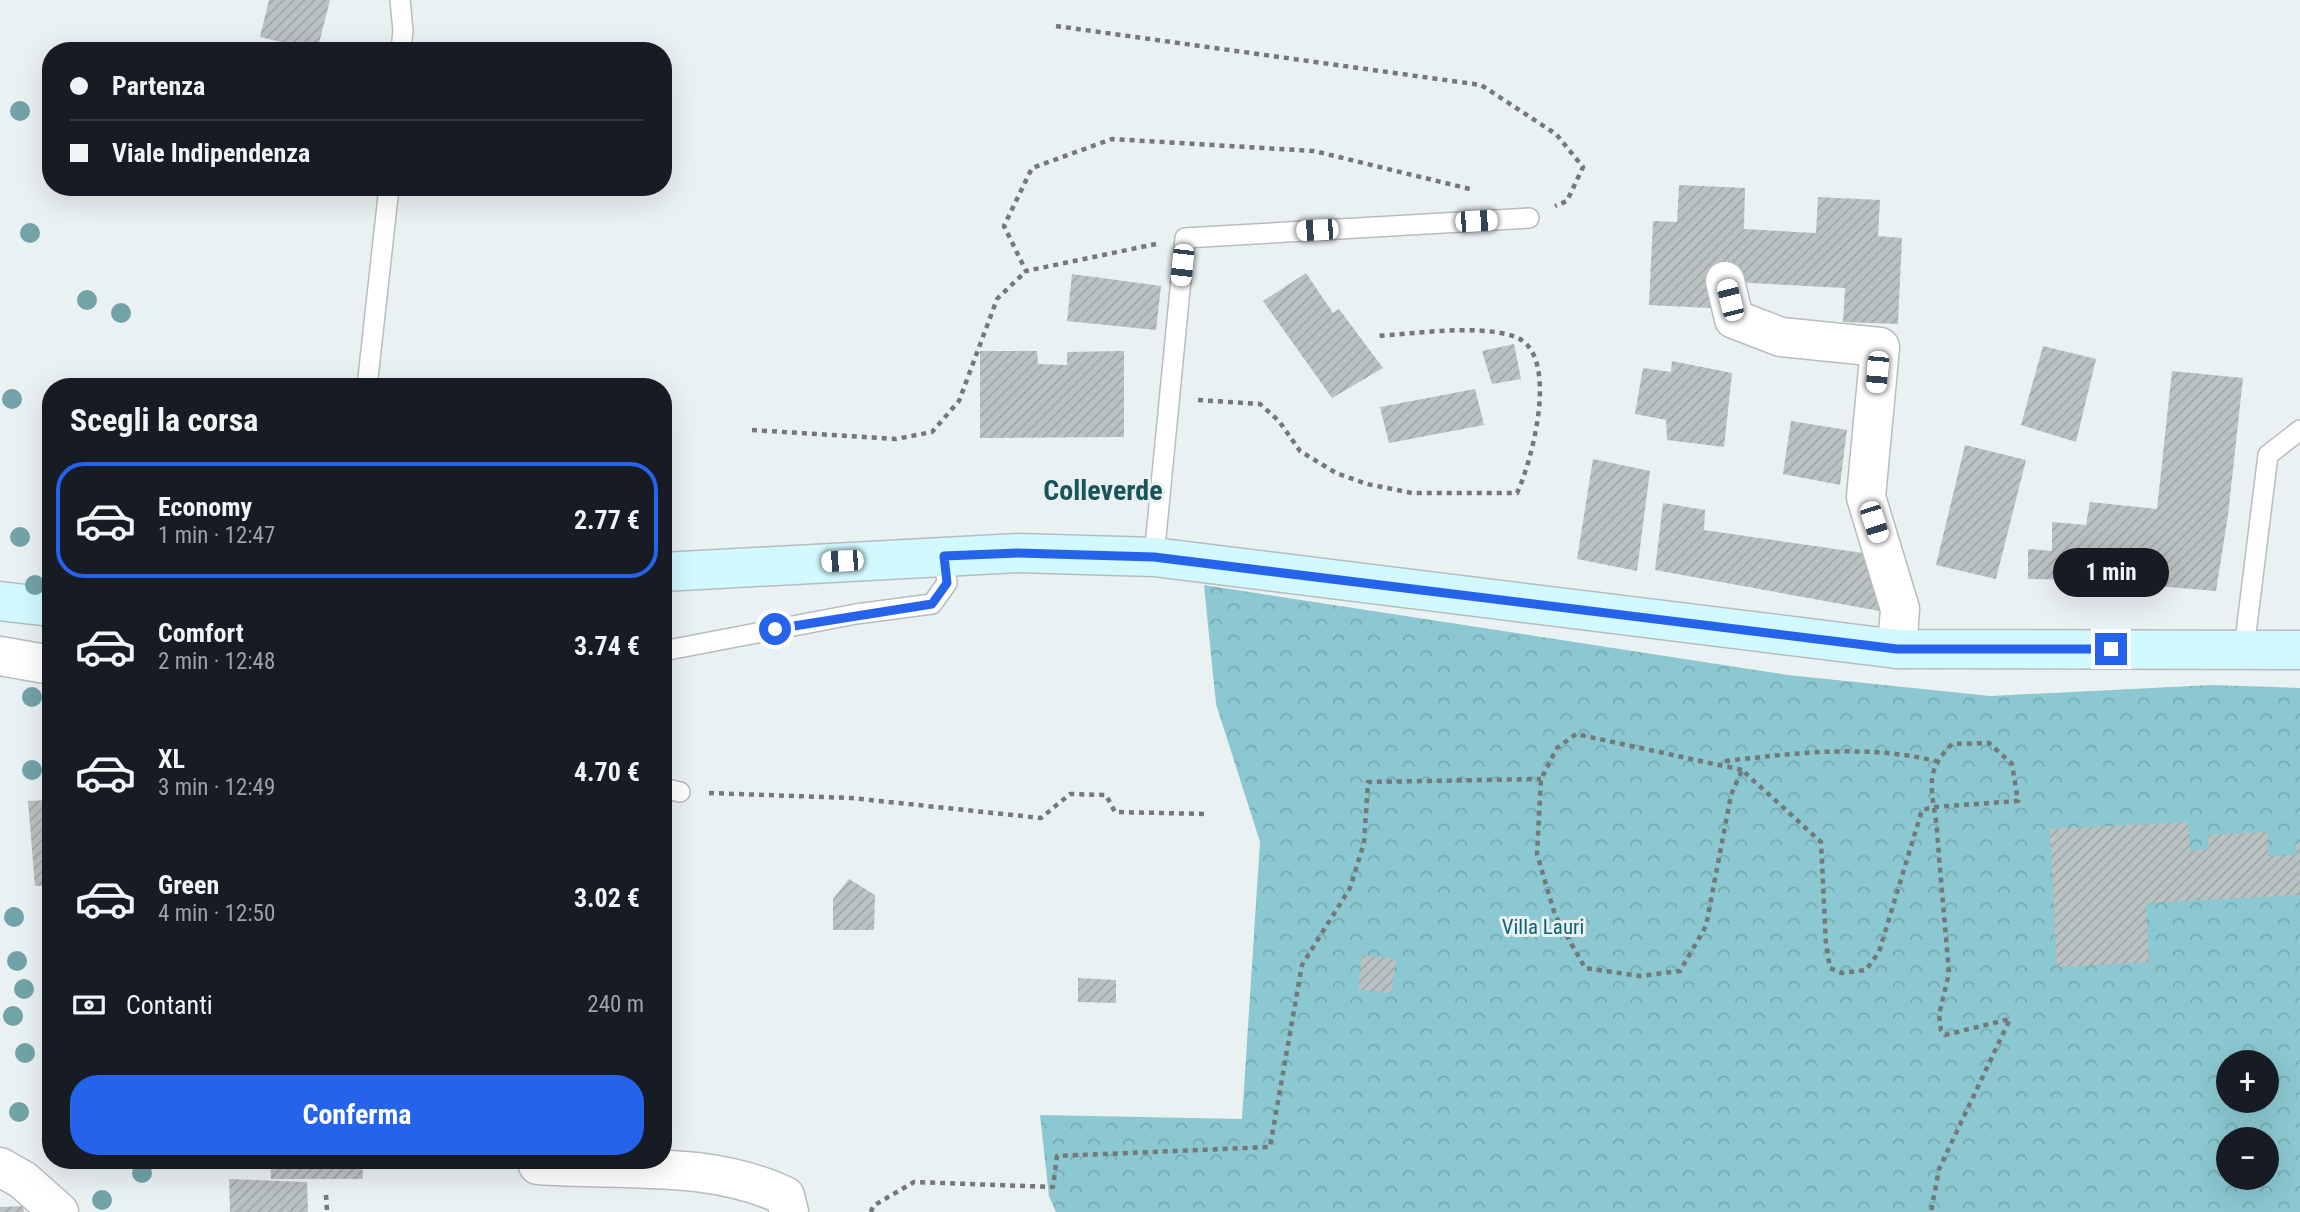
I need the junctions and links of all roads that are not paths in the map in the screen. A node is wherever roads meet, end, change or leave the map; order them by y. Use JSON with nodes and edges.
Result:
{"nodes":[{"id":1,"x":400,"y":0,"type":"edge"},
{"id":2,"x":402,"y":42,"type":"edge"},
{"id":3,"x":388,"y":196,"type":"edge"},
{"id":4,"x":1529,"y":218,"type":"road end"},
{"id":5,"x":1725,"y":281,"type":"dead end"},
{"id":6,"x":368,"y":378,"type":"edge"},
{"id":7,"x":2300,"y":430,"type":"edge"},
{"id":8,"x":944,"y":556,"type":"junction"},
{"id":9,"x":1154,"y":557,"type":"junction"},
{"id":10,"x":672,"y":571,"type":"edge"},
{"id":11,"x":0,"y":601,"type":"edge"},
{"id":12,"x":42,"y":606,"type":"edge"},
{"id":13,"x":672,"y":649,"type":"edge"},
{"id":14,"x":1897,"y":649,"type":"junction"},
{"id":15,"x":2244,"y":649,"type":"junction"},
{"id":16,"x":2300,"y":650,"type":"edge"},
{"id":17,"x":0,"y":656,"type":"edge"},
{"id":18,"x":42,"y":663,"type":"edge"},
{"id":19,"x":0,"y":1167,"type":"edge"},
{"id":20,"x":660,"y":1169,"type":"edge"},
{"id":21,"x":59,"y":1212,"type":"edge"},
{"id":22,"x":789,"y":1212,"type":"edge"}],
"edges":[{"from":1,"to":2,"type":"lane"},
{"from":3,"to":6,"type":"lane"},
{"from":4,"to":9,"type":"lane"},
{"from":5,"to":14,"type":"street"},
{"from":7,"to":15,"type":"lane"},
{"from":8,"to":9,"type":"main road"},
{"from":8,"to":10,"type":"main road"},
{"from":8,"to":13,"type":"lane"},
{"from":9,"to":14,"type":"main road"},
{"from":11,"to":12,"type":"main road"},
{"from":14,"to":15,"type":"main road"},
{"from":15,"to":16,"type":"main road"},
{"from":17,"to":18,"type":"street"},
{"from":19,"to":21,"type":"street"},
{"from":20,"to":22,"type":"street"}]}
